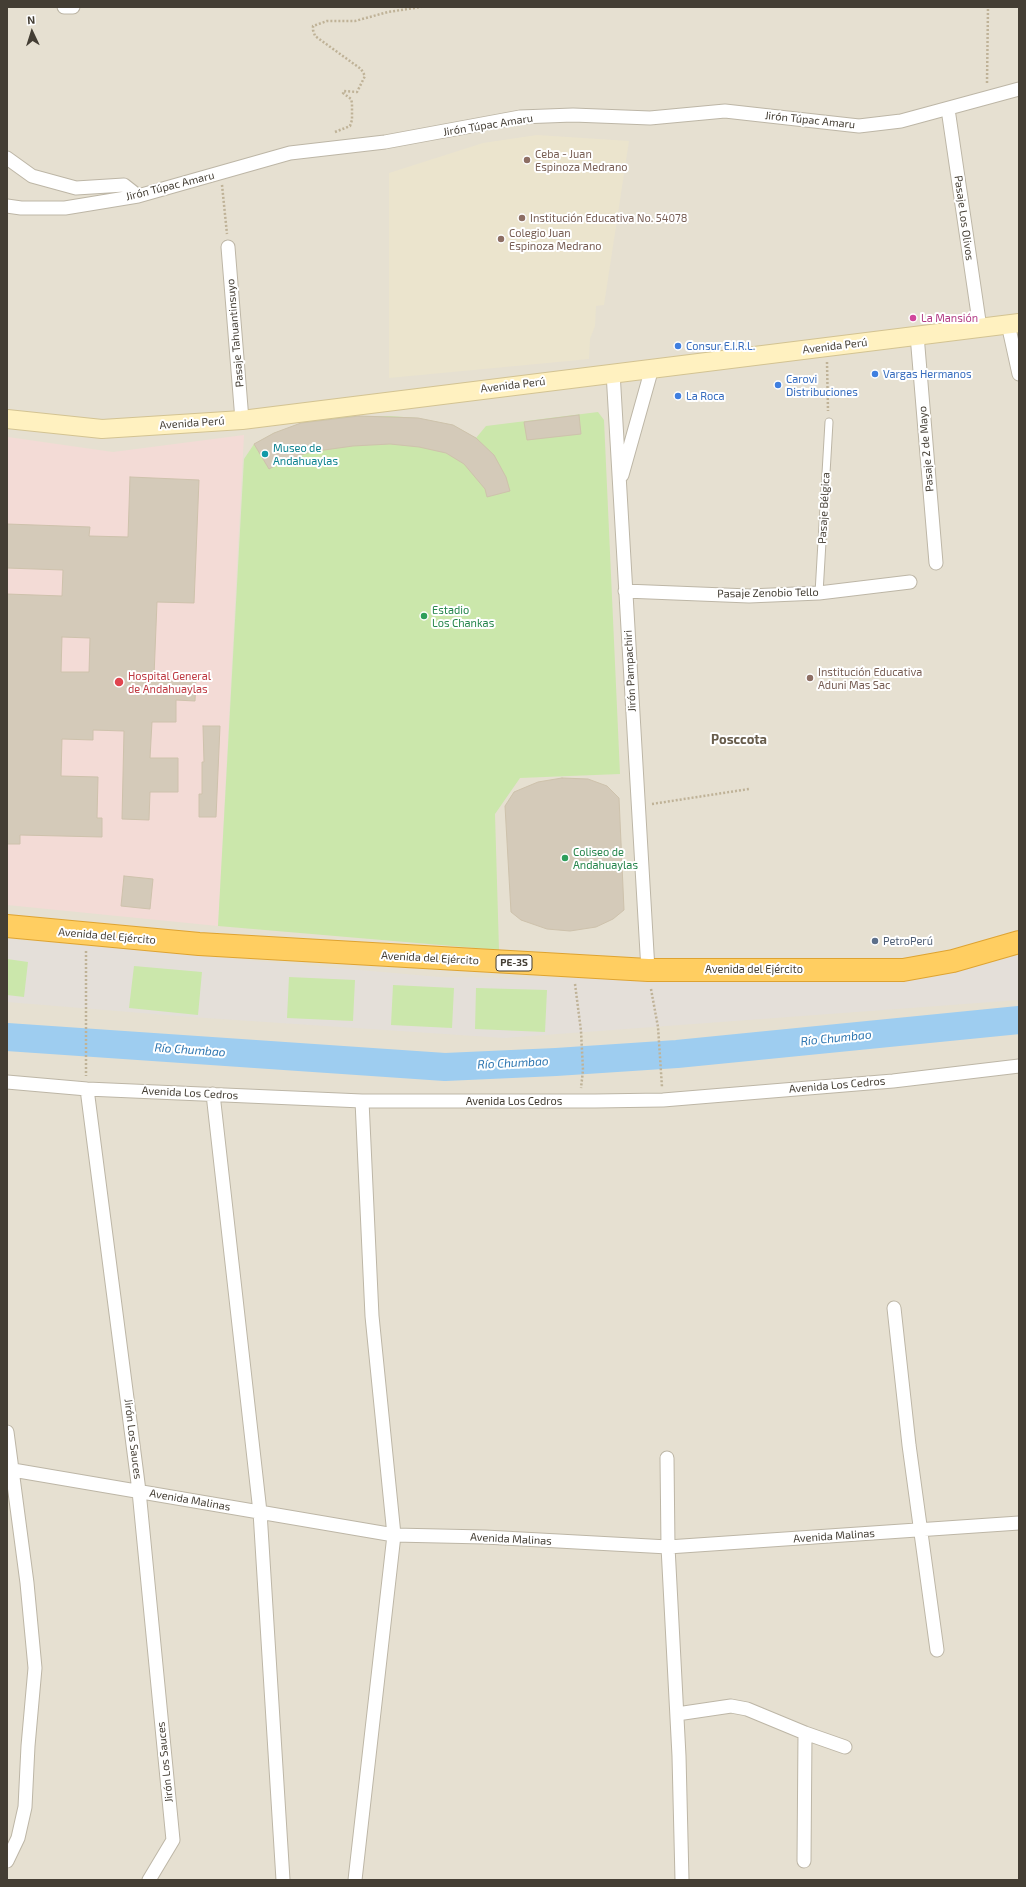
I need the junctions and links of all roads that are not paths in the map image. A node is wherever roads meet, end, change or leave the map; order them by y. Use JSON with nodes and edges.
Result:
{"nodes":[{"id":1,"x":64,"y":7,"type":"edge"},
{"id":2,"x":73,"y":7,"type":"edge"},
{"id":3,"x":1019,"y":89,"type":"edge"},
{"id":4,"x":948,"y":109,"type":"junction"},
{"id":5,"x":7,"y":158,"type":"edge"},
{"id":6,"x":138,"y":196,"type":"junction"},
{"id":7,"x":7,"y":206,"type":"edge"},
{"id":8,"x":228,"y":247,"type":"road end"},
{"id":9,"x":1014,"y":323,"type":"edge"},
{"id":10,"x":980,"y":328,"type":"junction"},
{"id":11,"x":917,"y":335,"type":"junction"},
{"id":12,"x":652,"y":368,"type":"junction"},
{"id":13,"x":613,"y":372,"type":"junction"},
{"id":14,"x":1019,"y":374,"type":"edge"},
{"id":15,"x":7,"y":419,"type":"edge"},
{"id":16,"x":242,"y":420,"type":"junction"},
{"id":17,"x":829,"y":422,"type":"road end"},
{"id":18,"x":619,"y":484,"type":"junction"},
{"id":19,"x":936,"y":563,"type":"dead end"},
{"id":20,"x":910,"y":582,"type":"dead end"},
{"id":21,"x":625,"y":590,"type":"junction"},
{"id":22,"x":818,"y":593,"type":"junction"},
{"id":23,"x":7,"y":926,"type":"edge"},
{"id":24,"x":1019,"y":942,"type":"edge"},
{"id":25,"x":648,"y":970,"type":"junction"},
{"id":26,"x":1019,"y":1066,"type":"edge"},
{"id":27,"x":7,"y":1082,"type":"edge"},
{"id":28,"x":87,"y":1089,"type":"junction"},
{"id":29,"x":213,"y":1094,"type":"junction"},
{"id":30,"x":362,"y":1101,"type":"junction"},
{"id":31,"x":894,"y":1308,"type":"dead end"},
{"id":32,"x":7,"y":1432,"type":"edge"},
{"id":33,"x":667,"y":1458,"type":"dead end"},
{"id":34,"x":10,"y":1470,"type":"edge"},
{"id":35,"x":139,"y":1491,"type":"junction"},
{"id":36,"x":260,"y":1512,"type":"junction"},
{"id":37,"x":1019,"y":1522,"type":"edge"},
{"id":38,"x":921,"y":1530,"type":"junction"},
{"id":39,"x":394,"y":1535,"type":"junction"},
{"id":40,"x":668,"y":1547,"type":"junction"},
{"id":41,"x":937,"y":1650,"type":"dead end"},
{"id":42,"x":677,"y":1714,"type":"junction"},
{"id":43,"x":804,"y":1733,"type":"junction"},
{"id":44,"x":845,"y":1747,"type":"dead end"},
{"id":45,"x":7,"y":1861,"type":"edge"},
{"id":46,"x":804,"y":1861,"type":"dead end"},
{"id":47,"x":149,"y":1880,"type":"edge"},
{"id":48,"x":283,"y":1880,"type":"edge"},
{"id":49,"x":355,"y":1880,"type":"edge"},
{"id":50,"x":682,"y":1880,"type":"edge"}],
"edges":[{"from":1,"to":2,"type":"street"},
{"from":3,"to":4,"type":"street","name":"Jirón Túpac Amaru"},
{"from":4,"to":6,"type":"street","name":"Jirón Túpac Amaru"},
{"from":4,"to":10,"type":"street","name":"Pasaje Los Olivos"},
{"from":5,"to":6,"type":"street"},
{"from":6,"to":7,"type":"street","name":"Jirón Túpac Amaru"},
{"from":8,"to":16,"type":"street","name":"Pasaje Tahuantinsuyo"},
{"from":9,"to":10,"type":"street","name":"Avenida Perú"},
{"from":9,"to":14,"type":"street"},
{"from":10,"to":11,"type":"street","name":"Avenida Perú"},
{"from":11,"to":12,"type":"street","name":"Avenida Perú"},
{"from":11,"to":19,"type":"street","name":"Pasaje 2 de Mayo"},
{"from":12,"to":13,"type":"street","name":"Avenida Perú"},
{"from":12,"to":18,"type":"street"},
{"from":13,"to":16,"type":"street","name":"Avenida Perú"},
{"from":13,"to":18,"type":"street","name":"Jirón Pampachiri"},
{"from":15,"to":16,"type":"street","name":"Avenida Perú"},
{"from":17,"to":22,"type":"lane","name":"Pasaje Bélgica"},
{"from":18,"to":21,"type":"street","name":"Jirón Pampachiri"},
{"from":20,"to":22,"type":"street","name":"Pasaje Zenobio Tello"},
{"from":21,"to":22,"type":"street","name":"Pasaje Zenobio Tello"},
{"from":21,"to":25,"type":"street","name":"Jirón Pampachiri"},
{"from":23,"to":25,"type":"highway","name":"Avenida del Ejército","number":"PE-3S"},
{"from":24,"to":25,"type":"highway","name":"Avenida del Ejército","number":"PE-3S"},
{"from":26,"to":30,"type":"street","name":"Avenida Los Cedros"},
{"from":27,"to":28,"type":"street","name":"Avenida Los Cedros"},
{"from":28,"to":29,"type":"street","name":"Avenida Los Cedros"},
{"from":28,"to":35,"type":"street","name":"Jirón Los Sauces"},
{"from":29,"to":30,"type":"street","name":"Avenida Los Cedros"},
{"from":29,"to":36,"type":"street"},
{"from":30,"to":39,"type":"street"},
{"from":31,"to":38,"type":"street"},
{"from":32,"to":34,"type":"street"},
{"from":33,"to":40,"type":"street"},
{"from":34,"to":35,"type":"street","name":"Avenida Malinas"},
{"from":34,"to":45,"type":"street"},
{"from":35,"to":36,"type":"street","name":"Avenida Malinas"},
{"from":35,"to":47,"type":"street","name":"Jirón Los Sauces"},
{"from":36,"to":39,"type":"street","name":"Avenida Malinas"},
{"from":36,"to":48,"type":"street"},
{"from":37,"to":38,"type":"street","name":"Avenida Malinas"},
{"from":38,"to":40,"type":"street","name":"Avenida Malinas"},
{"from":38,"to":41,"type":"street"},
{"from":39,"to":40,"type":"street","name":"Avenida Malinas"},
{"from":39,"to":49,"type":"street"},
{"from":40,"to":42,"type":"street"},
{"from":42,"to":43,"type":"street"},
{"from":42,"to":50,"type":"street"},
{"from":43,"to":44,"type":"street"},
{"from":43,"to":46,"type":"street"}]}
